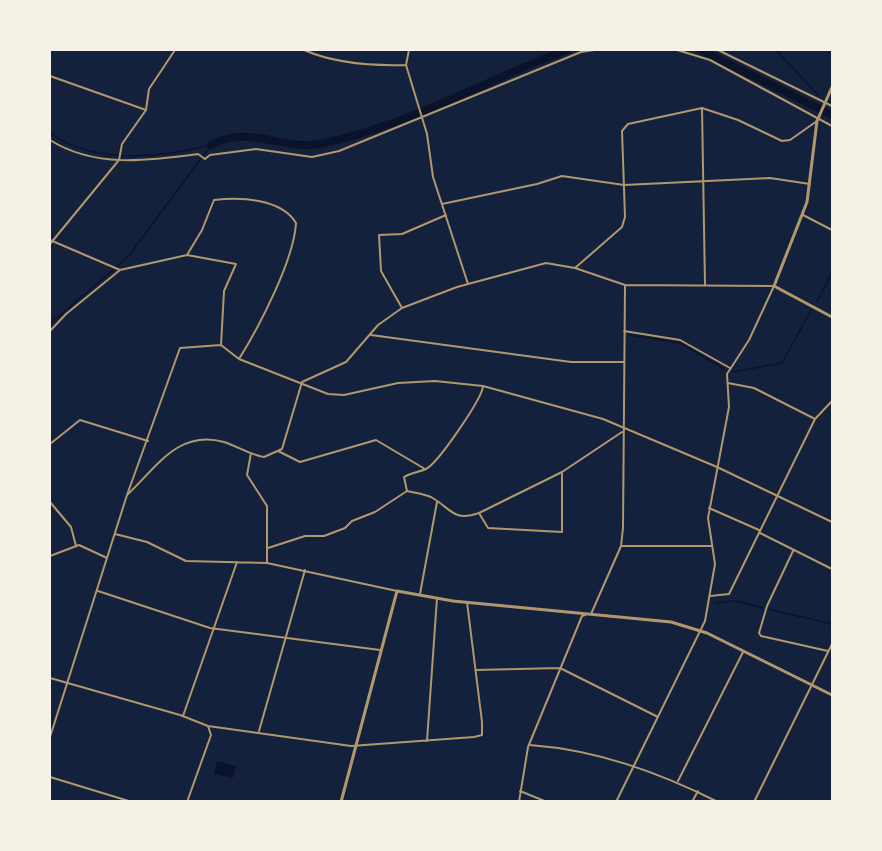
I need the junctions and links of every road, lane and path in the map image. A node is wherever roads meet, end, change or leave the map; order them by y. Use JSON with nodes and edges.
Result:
{"nodes":[{"id":1,"x":175,"y":50,"type":"edge"},
{"id":2,"x":304,"y":50,"type":"edge"},
{"id":3,"x":409,"y":50,"type":"edge"},
{"id":4,"x":594,"y":50,"type":"edge"},
{"id":5,"x":677,"y":50,"type":"edge"},
{"id":6,"x":718,"y":50,"type":"edge"},
{"id":7,"x":406,"y":65,"type":"junction"},
{"id":8,"x":50,"y":76,"type":"edge"},
{"id":9,"x":832,"y":87,"type":"edge"},
{"id":10,"x":831,"y":95,"type":"edge"},
{"id":11,"x":824,"y":104,"type":"junction"},
{"id":12,"x":832,"y":106,"type":"edge"},
{"id":13,"x":702,"y":108,"type":"junction"},
{"id":14,"x":146,"y":110,"type":"junction"},
{"id":15,"x":422,"y":118,"type":"junction"},
{"id":16,"x":818,"y":118,"type":"junction"},
{"id":17,"x":832,"y":126,"type":"edge"},
{"id":18,"x":50,"y":140,"type":"edge"},
{"id":19,"x":119,"y":160,"type":"junction"},
{"id":20,"x":703,"y":180,"type":"junction"},
{"id":21,"x":810,"y":184,"type":"junction"},
{"id":22,"x":624,"y":185,"type":"junction"},
{"id":23,"x":442,"y":204,"type":"junction"},
{"id":24,"x":802,"y":214,"type":"junction"},
{"id":25,"x":446,"y":215,"type":"junction"},
{"id":26,"x":832,"y":230,"type":"edge"},
{"id":27,"x":50,"y":242,"type":"edge"},
{"id":28,"x":187,"y":255,"type":"junction"},
{"id":29,"x":575,"y":268,"type":"junction"},
{"id":30,"x":119,"y":270,"type":"junction"},
{"id":31,"x":468,"y":284,"type":"junction"},
{"id":32,"x":625,"y":285,"type":"junction"},
{"id":33,"x":705,"y":285,"type":"junction"},
{"id":34,"x":774,"y":286,"type":"junction"},
{"id":35,"x":402,"y":308,"type":"junction"},
{"id":36,"x":832,"y":317,"type":"edge"},
{"id":37,"x":50,"y":331,"type":"edge"},
{"id":38,"x":623,"y":331,"type":"junction"},
{"id":39,"x":371,"y":335,"type":"junction"},
{"id":40,"x":221,"y":345,"type":"junction"},
{"id":41,"x":239,"y":359,"type":"junction"},
{"id":42,"x":624,"y":362,"type":"junction"},
{"id":43,"x":730,"y":368,"type":"junction"},
{"id":44,"x":302,"y":382,"type":"junction"},
{"id":45,"x":728,"y":383,"type":"junction"},
{"id":46,"x":483,"y":386,"type":"junction"},
{"id":47,"x":832,"y":401,"type":"edge"},
{"id":48,"x":815,"y":419,"type":"junction"},
{"id":49,"x":623,"y":426,"type":"junction"},
{"id":50,"x":623,"y":432,"type":"junction"},
{"id":51,"x":148,"y":441,"type":"junction"},
{"id":52,"x":50,"y":444,"type":"edge"},
{"id":53,"x":278,"y":451,"type":"junction"},
{"id":54,"x":251,"y":453,"type":"junction"},
{"id":55,"x":717,"y":466,"type":"junction"},
{"id":56,"x":425,"y":469,"type":"junction"},
{"id":57,"x":562,"y":472,"type":"junction"},
{"id":58,"x":407,"y":491,"type":"junction"},
{"id":59,"x":777,"y":494,"type":"junction"},
{"id":60,"x":127,"y":495,"type":"junction"},
{"id":61,"x":50,"y":502,"type":"edge"},
{"id":62,"x":437,"y":502,"type":"junction"},
{"id":63,"x":709,"y":508,"type":"junction"},
{"id":64,"x":480,"y":513,"type":"junction"},
{"id":65,"x":832,"y":522,"type":"edge"},
{"id":66,"x":759,"y":532,"type":"junction"},
{"id":67,"x":115,"y":534,"type":"junction"},
{"id":68,"x":76,"y":546,"type":"junction"},
{"id":69,"x":621,"y":546,"type":"junction"},
{"id":70,"x":712,"y":546,"type":"junction"},
{"id":71,"x":268,"y":548,"type":"junction"},
{"id":72,"x":794,"y":551,"type":"junction"},
{"id":73,"x":50,"y":556,"type":"edge"},
{"id":74,"x":107,"y":558,"type":"junction"},
{"id":75,"x":237,"y":562,"type":"junction"},
{"id":76,"x":267,"y":563,"type":"junction"},
{"id":77,"x":832,"y":569,"type":"edge"},
{"id":78,"x":305,"y":570,"type":"junction"},
{"id":79,"x":98,"y":591,"type":"junction"},
{"id":80,"x":397,"y":591,"type":"junction"},
{"id":81,"x":420,"y":594,"type":"junction"},
{"id":82,"x":710,"y":596,"type":"junction"},
{"id":83,"x":437,"y":598,"type":"junction"},
{"id":84,"x":467,"y":602,"type":"junction"},
{"id":85,"x":593,"y":613,"type":"junction"},
{"id":86,"x":215,"y":628,"type":"junction"},
{"id":87,"x":702,"y":630,"type":"junction"},
{"id":88,"x":286,"y":635,"type":"junction"},
{"id":89,"x":832,"y":644,"type":"edge"},
{"id":90,"x":381,"y":650,"type":"junction"},
{"id":91,"x":744,"y":651,"type":"junction"},
{"id":92,"x":829,"y":652,"type":"junction"},
{"id":93,"x":560,"y":668,"type":"junction"},
{"id":94,"x":476,"y":670,"type":"junction"},
{"id":95,"x":50,"y":678,"type":"edge"},
{"id":96,"x":67,"y":684,"type":"junction"},
{"id":97,"x":813,"y":685,"type":"junction"},
{"id":98,"x":832,"y":695,"type":"edge"},
{"id":99,"x":183,"y":716,"type":"junction"},
{"id":100,"x":658,"y":717,"type":"junction"},
{"id":101,"x":208,"y":726,"type":"junction"},
{"id":102,"x":259,"y":731,"type":"junction"},
{"id":103,"x":50,"y":737,"type":"edge"},
{"id":104,"x":427,"y":741,"type":"junction"},
{"id":105,"x":529,"y":745,"type":"junction"},
{"id":106,"x":355,"y":746,"type":"junction"},
{"id":107,"x":633,"y":766,"type":"junction"},
{"id":108,"x":50,"y":777,"type":"edge"},
{"id":109,"x":678,"y":781,"type":"junction"},
{"id":110,"x":520,"y":791,"type":"junction"},
{"id":111,"x":698,"y":791,"type":"junction"},
{"id":112,"x":132,"y":801,"type":"edge"},
{"id":113,"x":187,"y":801,"type":"edge"},
{"id":114,"x":341,"y":801,"type":"edge"},
{"id":115,"x":519,"y":801,"type":"edge"},
{"id":116,"x":547,"y":801,"type":"edge"},
{"id":117,"x":616,"y":801,"type":"edge"},
{"id":118,"x":692,"y":801,"type":"edge"},
{"id":119,"x":718,"y":801,"type":"edge"},
{"id":120,"x":754,"y":801,"type":"edge"}],
"edges":[{"from":1,"to":14,"type":"street"},
{"from":2,"to":7,"type":"street"},
{"from":3,"to":7,"type":"street"},
{"from":4,"to":15,"type":"street"},
{"from":5,"to":16,"type":"street"},
{"from":6,"to":11,"type":"street"},
{"from":7,"to":15,"type":"street"},
{"from":8,"to":14,"type":"street"},
{"from":9,"to":10,"type":"street"},
{"from":10,"to":11,"type":"street"},
{"from":11,"to":12,"type":"street"},
{"from":11,"to":16,"type":"street"},
{"from":13,"to":16,"type":"street"},
{"from":13,"to":20,"type":"street"},
{"from":13,"to":22,"type":"street"},
{"from":14,"to":19,"type":"street"},
{"from":15,"to":19,"type":"street"},
{"from":15,"to":23,"type":"street"},
{"from":16,"to":17,"type":"street"},
{"from":16,"to":21,"type":"street"},
{"from":18,"to":19,"type":"street"},
{"from":19,"to":27,"type":"street"},
{"from":20,"to":21,"type":"street"},
{"from":20,"to":22,"type":"street"},
{"from":20,"to":33,"type":"street"},
{"from":21,"to":24,"type":"street"},
{"from":22,"to":23,"type":"street"},
{"from":22,"to":29,"type":"street"},
{"from":23,"to":25,"type":"street"},
{"from":24,"to":26,"type":"street"},
{"from":24,"to":34,"type":"street"},
{"from":25,"to":31,"type":"street"},
{"from":25,"to":35,"type":"street"},
{"from":27,"to":30,"type":"street"},
{"from":28,"to":30,"type":"street"},
{"from":28,"to":40,"type":"street"},
{"from":28,"to":41,"type":"street"},
{"from":29,"to":31,"type":"street"},
{"from":29,"to":32,"type":"street"},
{"from":30,"to":37,"type":"street"},
{"from":31,"to":35,"type":"street"},
{"from":32,"to":33,"type":"street"},
{"from":32,"to":38,"type":"street"},
{"from":33,"to":34,"type":"street"},
{"from":34,"to":36,"type":"street"},
{"from":34,"to":43,"type":"street"},
{"from":35,"to":39,"type":"street"},
{"from":38,"to":42,"type":"street"},
{"from":38,"to":43,"type":"street"},
{"from":39,"to":42,"type":"street"},
{"from":39,"to":44,"type":"street"},
{"from":40,"to":41,"type":"street"},
{"from":40,"to":51,"type":"street"},
{"from":41,"to":44,"type":"street"},
{"from":42,"to":49,"type":"street"},
{"from":43,"to":45,"type":"street"},
{"from":44,"to":46,"type":"street"},
{"from":44,"to":53,"type":"street"},
{"from":45,"to":48,"type":"street"},
{"from":45,"to":55,"type":"street"},
{"from":46,"to":49,"type":"street"},
{"from":46,"to":56,"type":"street"},
{"from":47,"to":48,"type":"street"},
{"from":48,"to":59,"type":"street"},
{"from":49,"to":50,"type":"street"},
{"from":49,"to":55,"type":"street"},
{"from":50,"to":57,"type":"street"},
{"from":50,"to":69,"type":"street"},
{"from":51,"to":52,"type":"street"},
{"from":51,"to":60,"type":"street"},
{"from":53,"to":54,"type":"street"},
{"from":53,"to":56,"type":"street"},
{"from":54,"to":60,"type":"street"},
{"from":54,"to":71,"type":"street"},
{"from":55,"to":59,"type":"street"},
{"from":55,"to":63,"type":"street"},
{"from":56,"to":58,"type":"street"},
{"from":57,"to":64,"type":"street"},
{"from":57,"to":64,"type":"street"},
{"from":58,"to":62,"type":"street"},
{"from":58,"to":71,"type":"street"},
{"from":59,"to":65,"type":"street"},
{"from":59,"to":66,"type":"street"},
{"from":60,"to":67,"type":"street"},
{"from":61,"to":68,"type":"street"},
{"from":62,"to":64,"type":"street"},
{"from":62,"to":81,"type":"street"},
{"from":63,"to":66,"type":"street"},
{"from":63,"to":70,"type":"street"},
{"from":66,"to":72,"type":"street"},
{"from":66,"to":82,"type":"street"},
{"from":67,"to":74,"type":"street"},
{"from":67,"to":75,"type":"street"},
{"from":68,"to":73,"type":"street"},
{"from":68,"to":74,"type":"street"},
{"from":69,"to":70,"type":"street"},
{"from":69,"to":85,"type":"street"},
{"from":70,"to":82,"type":"street"},
{"from":71,"to":76,"type":"street"},
{"from":72,"to":77,"type":"street"},
{"from":72,"to":92,"type":"street"},
{"from":74,"to":79,"type":"street"},
{"from":75,"to":76,"type":"street"},
{"from":75,"to":86,"type":"street"},
{"from":76,"to":78,"type":"street"},
{"from":78,"to":80,"type":"street"},
{"from":78,"to":88,"type":"street"},
{"from":79,"to":86,"type":"street"},
{"from":79,"to":96,"type":"street"},
{"from":80,"to":81,"type":"street"},
{"from":80,"to":90,"type":"street"},
{"from":81,"to":83,"type":"street"},
{"from":82,"to":87,"type":"street"},
{"from":83,"to":84,"type":"street"},
{"from":83,"to":104,"type":"street"},
{"from":84,"to":85,"type":"street"},
{"from":84,"to":94,"type":"street"},
{"from":85,"to":87,"type":"street"},
{"from":85,"to":93,"type":"street"},
{"from":86,"to":88,"type":"street"},
{"from":86,"to":99,"type":"street"},
{"from":87,"to":91,"type":"street"},
{"from":87,"to":100,"type":"street"},
{"from":88,"to":90,"type":"street"},
{"from":88,"to":102,"type":"street"},
{"from":89,"to":92,"type":"street"},
{"from":90,"to":106,"type":"street"},
{"from":91,"to":97,"type":"street"},
{"from":91,"to":109,"type":"street"},
{"from":92,"to":97,"type":"street"},
{"from":93,"to":94,"type":"street"},
{"from":93,"to":100,"type":"street"},
{"from":93,"to":105,"type":"street"},
{"from":94,"to":104,"type":"street"},
{"from":95,"to":96,"type":"street"},
{"from":96,"to":99,"type":"street"},
{"from":96,"to":103,"type":"street"},
{"from":97,"to":98,"type":"street"},
{"from":97,"to":120,"type":"street"},
{"from":99,"to":101,"type":"street"},
{"from":100,"to":107,"type":"street"},
{"from":101,"to":102,"type":"street"},
{"from":101,"to":113,"type":"street"},
{"from":102,"to":106,"type":"street"},
{"from":104,"to":106,"type":"street"},
{"from":105,"to":107,"type":"street"},
{"from":105,"to":110,"type":"street"},
{"from":106,"to":114,"type":"street"},
{"from":107,"to":109,"type":"street"},
{"from":107,"to":117,"type":"street"},
{"from":108,"to":112,"type":"street"},
{"from":109,"to":111,"type":"street"},
{"from":110,"to":115,"type":"street"},
{"from":110,"to":116,"type":"street"},
{"from":111,"to":118,"type":"street"},
{"from":111,"to":119,"type":"street"}]}
